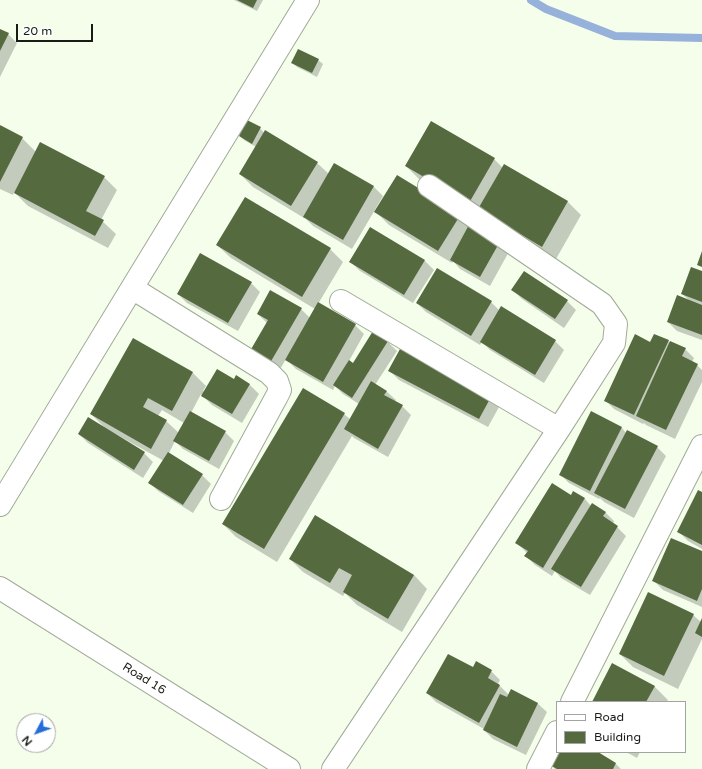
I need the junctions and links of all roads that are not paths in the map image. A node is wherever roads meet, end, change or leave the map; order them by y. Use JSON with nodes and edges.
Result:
{"nodes":[{"id":1,"x":308,"y":0,"type":"edge"},
{"id":2,"x":430,"y":186,"type":"dead end"},
{"id":3,"x":132,"y":288,"type":"junction"},
{"id":4,"x":340,"y":301,"type":"dead end"},
{"id":5,"x":559,"y":429,"type":"junction"},
{"id":6,"x":702,"y":446,"type":"edge"},
{"id":7,"x":221,"y":498,"type":"dead end"},
{"id":8,"x":0,"y":505,"type":"edge"},
{"id":9,"x":0,"y":588,"type":"edge"},
{"id":10,"x":573,"y":701,"type":"edge"},
{"id":11,"x":556,"y":734,"type":"edge"},
{"id":12,"x":289,"y":769,"type":"edge"},
{"id":13,"x":333,"y":769,"type":"edge"},
{"id":14,"x":538,"y":769,"type":"edge"}],
"edges":[{"from":1,"to":3,"type":"street"},
{"from":2,"to":5,"type":"street"},
{"from":3,"to":7,"type":"street"},
{"from":3,"to":8,"type":"street"},
{"from":4,"to":5,"type":"street"},
{"from":5,"to":13,"type":"street"},
{"from":6,"to":10,"type":"street"},
{"from":9,"to":12,"type":"street","name":"Road 16"},
{"from":11,"to":14,"type":"street"}]}
